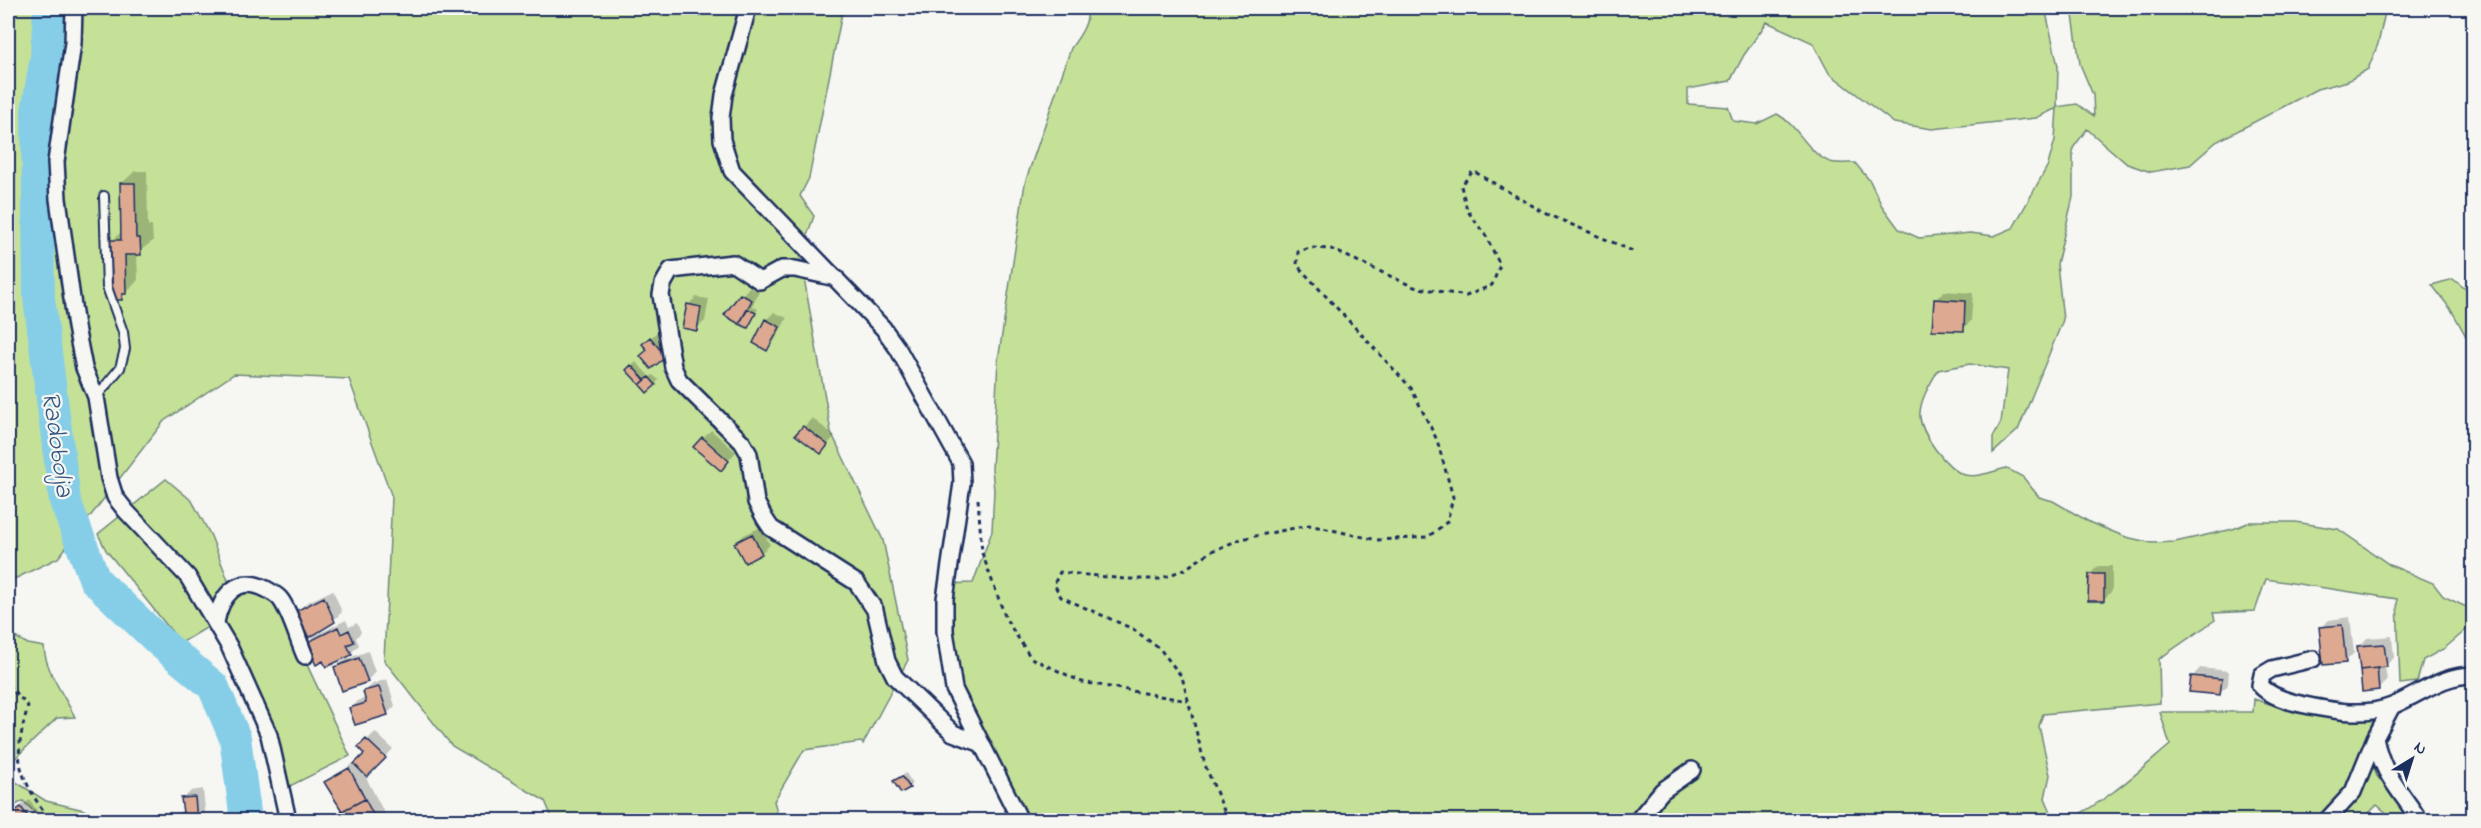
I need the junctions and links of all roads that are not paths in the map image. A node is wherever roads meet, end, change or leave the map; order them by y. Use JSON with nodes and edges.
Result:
{"nodes":[{"id":1,"x":74,"y":8,"type":"edge"},
{"id":2,"x":748,"y":8,"type":"edge"},
{"id":3,"x":104,"y":196,"type":"dead end"},
{"id":4,"x":836,"y":278,"type":"junction"},
{"id":5,"x":96,"y":397,"type":"junction"},
{"id":6,"x":216,"y":622,"type":"junction"},
{"id":7,"x":305,"y":656,"type":"dead end"},
{"id":8,"x":2313,"y":659,"type":"dead end"},
{"id":9,"x":2474,"y":675,"type":"edge"},
{"id":10,"x":2392,"y":706,"type":"junction"},
{"id":11,"x":2375,"y":738,"type":"junction"},
{"id":12,"x":982,"y":744,"type":"junction"},
{"id":13,"x":1692,"y":770,"type":"dead end"},
{"id":14,"x":288,"y":820,"type":"edge"},
{"id":15,"x":1020,"y":820,"type":"edge"},
{"id":16,"x":1638,"y":820,"type":"edge"},
{"id":17,"x":2327,"y":820,"type":"edge"},
{"id":18,"x":2419,"y":820,"type":"edge"}],
"edges":[{"from":1,"to":5,"type":"street"},
{"from":2,"to":4,"type":"street"},
{"from":3,"to":5,"type":"lane"},
{"from":4,"to":12,"type":"street"},
{"from":4,"to":12,"type":"street"},
{"from":5,"to":6,"type":"street"},
{"from":6,"to":7,"type":"street"},
{"from":6,"to":14,"type":"street"},
{"from":8,"to":10,"type":"street"},
{"from":9,"to":10,"type":"street"},
{"from":10,"to":11,"type":"street"},
{"from":11,"to":17,"type":"street"},
{"from":11,"to":18,"type":"street"},
{"from":12,"to":15,"type":"street"},
{"from":13,"to":16,"type":"street"}]}
